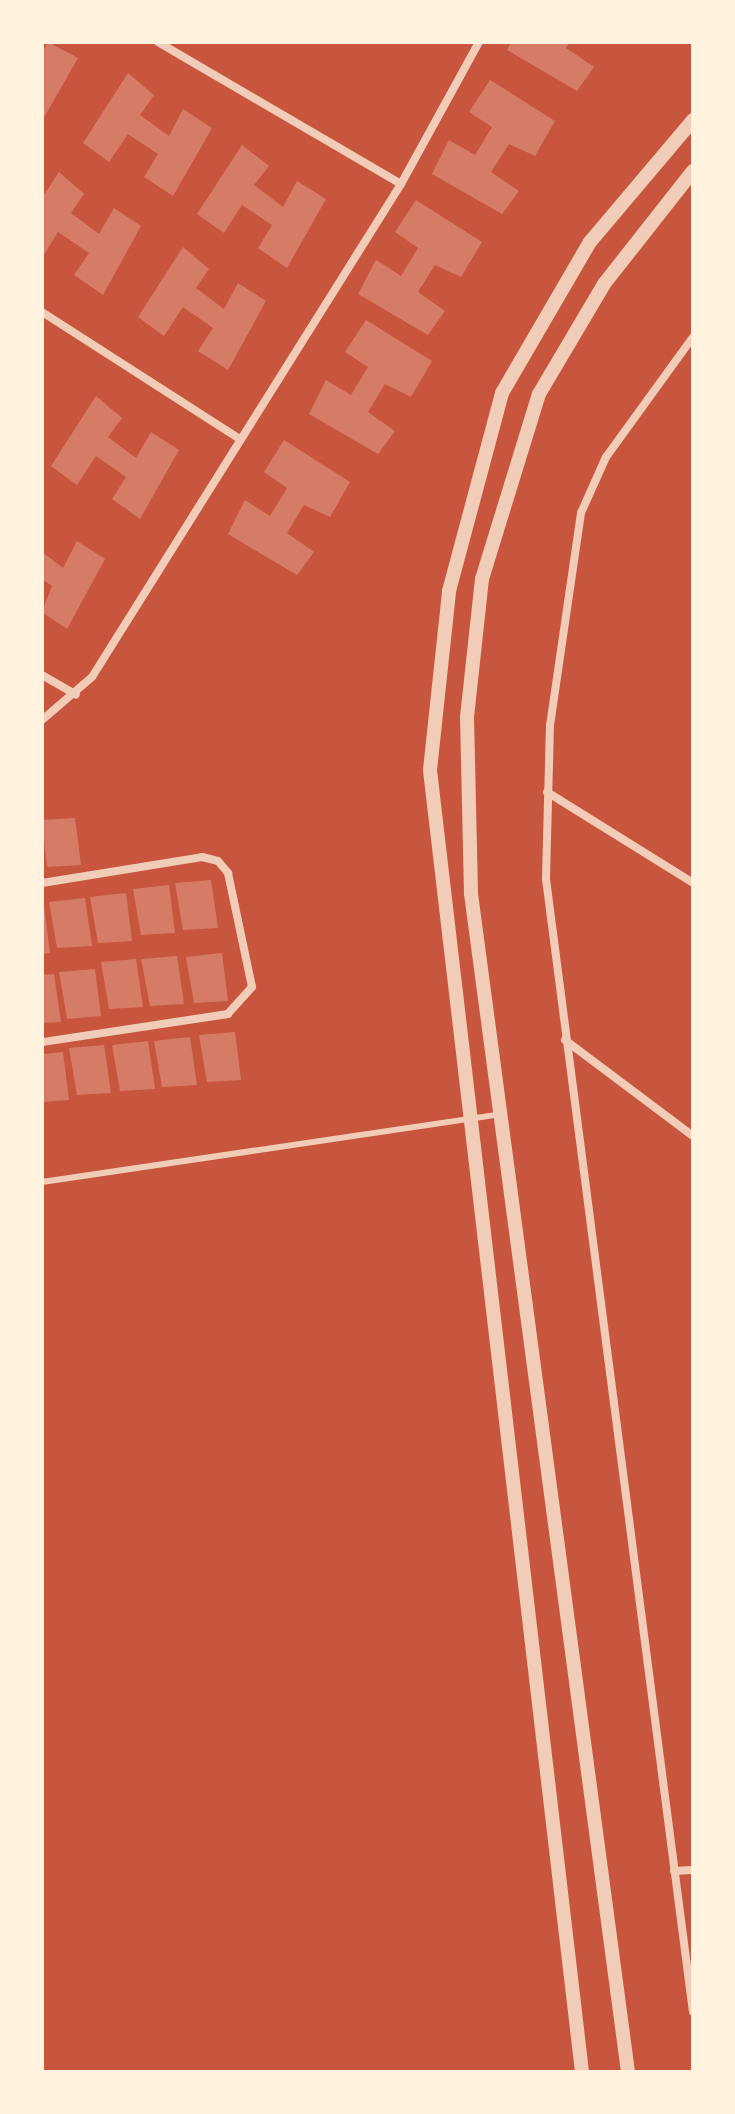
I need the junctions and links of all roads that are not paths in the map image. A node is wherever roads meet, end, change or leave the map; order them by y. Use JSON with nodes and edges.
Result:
{"nodes":[{"id":1,"x":158,"y":42,"type":"edge"},
{"id":2,"x":479,"y":42,"type":"edge"},
{"id":3,"x":693,"y":120,"type":"edge"},
{"id":4,"x":693,"y":171,"type":"edge"},
{"id":5,"x":401,"y":184,"type":"junction"},
{"id":6,"x":42,"y":312,"type":"edge"},
{"id":7,"x":693,"y":337,"type":"edge"},
{"id":8,"x":237,"y":437,"type":"junction"},
{"id":9,"x":42,"y":675,"type":"edge"},
{"id":10,"x":76,"y":695,"type":"junction"},
{"id":11,"x":42,"y":720,"type":"edge"},
{"id":12,"x":547,"y":792,"type":"junction"},
{"id":13,"x":42,"y":883,"type":"edge"},
{"id":14,"x":693,"y":883,"type":"edge"},
{"id":15,"x":565,"y":1040,"type":"junction"},
{"id":16,"x":42,"y":1042,"type":"edge"},
{"id":17,"x":502,"y":1115,"type":"junction"},
{"id":18,"x":466,"y":1121,"type":"junction"},
{"id":19,"x":693,"y":1136,"type":"edge"},
{"id":20,"x":42,"y":1182,"type":"edge"},
{"id":21,"x":693,"y":1870,"type":"edge"},
{"id":22,"x":674,"y":1871,"type":"junction"},
{"id":23,"x":693,"y":2012,"type":"edge"},
{"id":24,"x":582,"y":2072,"type":"edge"},
{"id":25,"x":628,"y":2072,"type":"edge"}],
"edges":[{"from":1,"to":5,"type":"street"},
{"from":2,"to":5,"type":"street"},
{"from":3,"to":18,"type":"street"},
{"from":4,"to":17,"type":"street"},
{"from":5,"to":8,"type":"street"},
{"from":6,"to":8,"type":"street"},
{"from":7,"to":12,"type":"street"},
{"from":8,"to":10,"type":"street"},
{"from":9,"to":10,"type":"street"},
{"from":10,"to":11,"type":"street"},
{"from":12,"to":14,"type":"street"},
{"from":12,"to":15,"type":"street"},
{"from":13,"to":16,"type":"street"},
{"from":15,"to":19,"type":"street"},
{"from":15,"to":22,"type":"street"},
{"from":17,"to":18,"type":"lane"},
{"from":17,"to":25,"type":"street"},
{"from":18,"to":20,"type":"lane"},
{"from":18,"to":24,"type":"street"},
{"from":21,"to":22,"type":"street"},
{"from":22,"to":23,"type":"street"}]}
